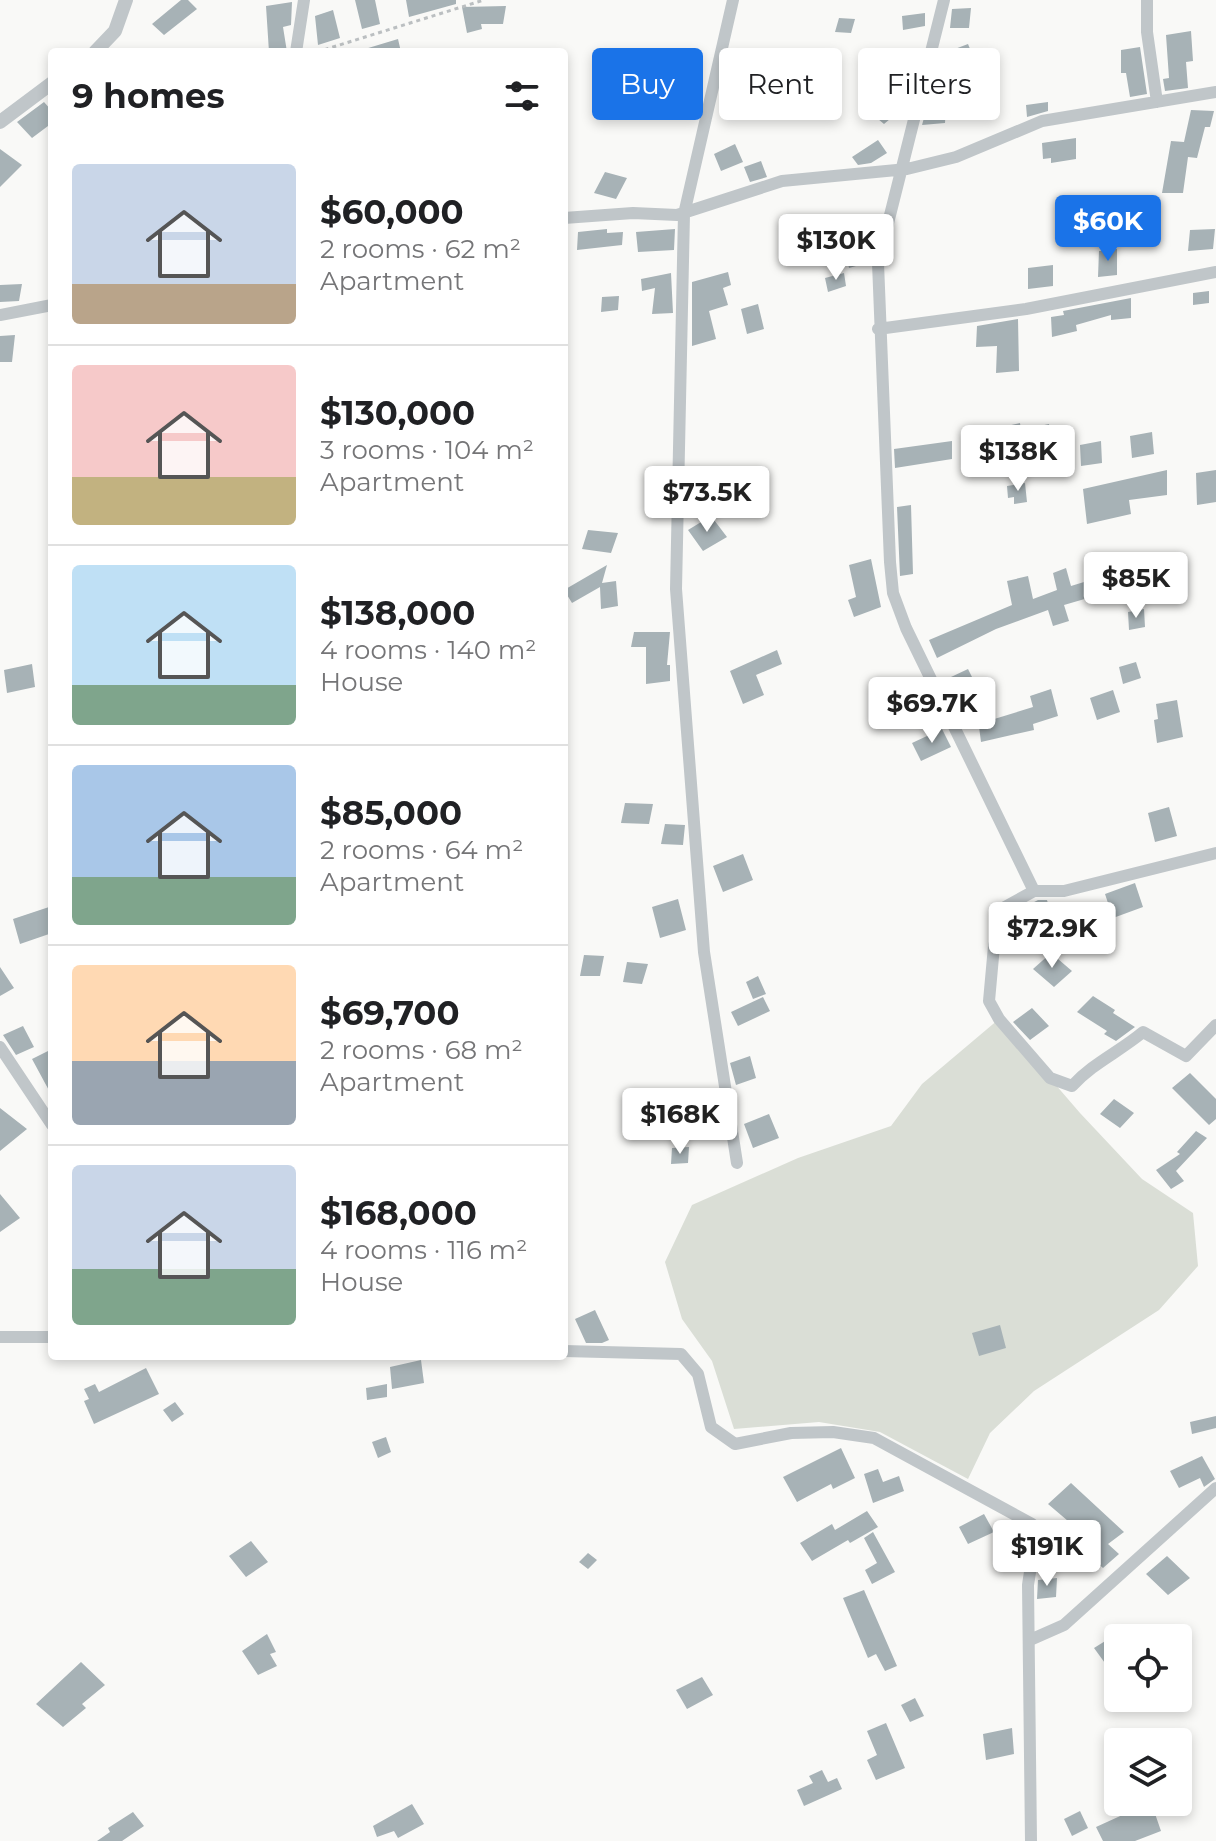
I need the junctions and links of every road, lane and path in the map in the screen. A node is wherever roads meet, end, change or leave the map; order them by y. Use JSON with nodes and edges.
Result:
{"nodes":[{"id":1,"x":126,"y":0,"type":"edge"},
{"id":2,"x":304,"y":0,"type":"edge"},
{"id":3,"x":484,"y":0,"type":"edge"},
{"id":4,"x":733,"y":0,"type":"edge"},
{"id":5,"x":944,"y":0,"type":"edge"},
{"id":6,"x":1147,"y":0,"type":"edge"},
{"id":7,"x":99,"y":48,"type":"edge"},
{"id":8,"x":297,"y":48,"type":"edge"},
{"id":9,"x":330,"y":48,"type":"edge"},
{"id":10,"x":48,"y":86,"type":"edge"},
{"id":11,"x":1216,"y":92,"type":"edge"},
{"id":12,"x":1157,"y":102,"type":"junction"},
{"id":13,"x":0,"y":122,"type":"edge"},
{"id":14,"x":901,"y":169,"type":"junction"},
{"id":15,"x":684,"y":214,"type":"junction"},
{"id":16,"x":568,"y":218,"type":"edge"},
{"id":17,"x":1216,"y":272,"type":"edge"},
{"id":18,"x":48,"y":306,"type":"edge"},
{"id":19,"x":0,"y":315,"type":"edge"},
{"id":20,"x":878,"y":329,"type":"junction"},
{"id":21,"x":1216,"y":853,"type":"edge"},
{"id":22,"x":1034,"y":891,"type":"junction"},
{"id":23,"x":1216,"y":1025,"type":"edge"},
{"id":24,"x":0,"y":1047,"type":"edge"},
{"id":25,"x":48,"y":1119,"type":"edge"},
{"id":26,"x":737,"y":1163,"type":"dead end"},
{"id":27,"x":0,"y":1337,"type":"edge"},
{"id":28,"x":48,"y":1337,"type":"edge"},
{"id":29,"x":568,"y":1351,"type":"edge"},
{"id":30,"x":1216,"y":1488,"type":"edge"},
{"id":31,"x":1030,"y":1640,"type":"junction"},
{"id":32,"x":1031,"y":1841,"type":"edge"}],
"edges":[{"from":1,"to":7,"type":"street"},
{"from":2,"to":8,"type":"street"},
{"from":3,"to":9,"type":"path"},
{"from":4,"to":15,"type":"street"},
{"from":5,"to":14,"type":"street"},
{"from":6,"to":12,"type":"street"},
{"from":10,"to":13,"type":"street"},
{"from":11,"to":12,"type":"street"},
{"from":12,"to":14,"type":"street"},
{"from":14,"to":15,"type":"street"},
{"from":14,"to":20,"type":"street"},
{"from":15,"to":16,"type":"street"},
{"from":15,"to":26,"type":"street"},
{"from":17,"to":20,"type":"street"},
{"from":18,"to":19,"type":"street"},
{"from":20,"to":22,"type":"street"},
{"from":21,"to":22,"type":"street"},
{"from":22,"to":23,"type":"street"},
{"from":24,"to":25,"type":"street"},
{"from":27,"to":28,"type":"street"},
{"from":29,"to":31,"type":"street"},
{"from":30,"to":31,"type":"street"},
{"from":31,"to":32,"type":"street"}]}
